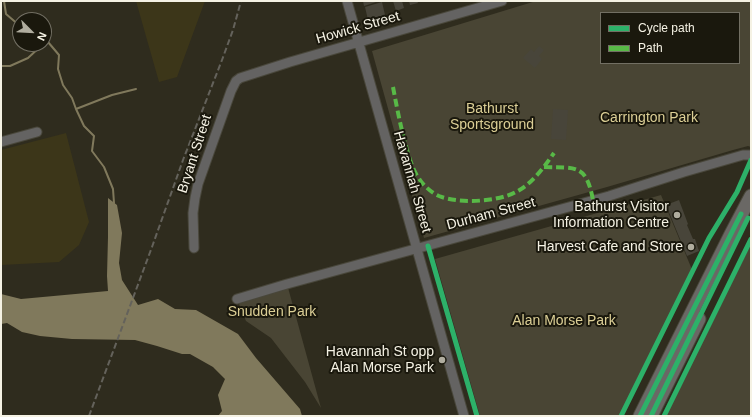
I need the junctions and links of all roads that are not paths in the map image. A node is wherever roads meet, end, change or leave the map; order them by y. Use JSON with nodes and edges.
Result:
{"nodes":[{"id":1,"x":347,"y":1,"type":"edge"},
{"id":2,"x":502,"y":1,"type":"edge"},
{"id":3,"x":358,"y":42,"type":"junction"},
{"id":4,"x":244,"y":76,"type":"joint"},
{"id":5,"x":37,"y":132,"type":"dead end"},
{"id":6,"x":1,"y":142,"type":"edge"},
{"id":7,"x":751,"y":156,"type":"edge"},
{"id":8,"x":751,"y":196,"type":"edge"},
{"id":9,"x":751,"y":213,"type":"edge"},
{"id":10,"x":194,"y":248,"type":"dead end"},
{"id":11,"x":416,"y":249,"type":"junction"},
{"id":12,"x":237,"y":299,"type":"dead end"},
{"id":13,"x":464,"y":416,"type":"edge"},
{"id":14,"x":640,"y":416,"type":"edge"},
{"id":15,"x":651,"y":416,"type":"edge"}],
"edges":[{"from":1,"to":3,"type":"street","name":"Havannah Street"},
{"from":2,"to":3,"type":"street","name":"Howick Street"},
{"from":3,"to":4,"type":"street","name":"Howick Street"},
{"from":3,"to":11,"type":"street","name":"Havannah Street"},
{"from":4,"to":10,"type":"street","name":"Bryant Street"},
{"from":5,"to":6,"type":"street"},
{"from":7,"to":11,"type":"street","name":"Durham Street"},
{"from":8,"to":14,"type":"highway"},
{"from":9,"to":15,"type":"highway"},
{"from":11,"to":12,"type":"street","name":"Durham Street"},
{"from":11,"to":13,"type":"street","name":"Havannah Street"}]}
